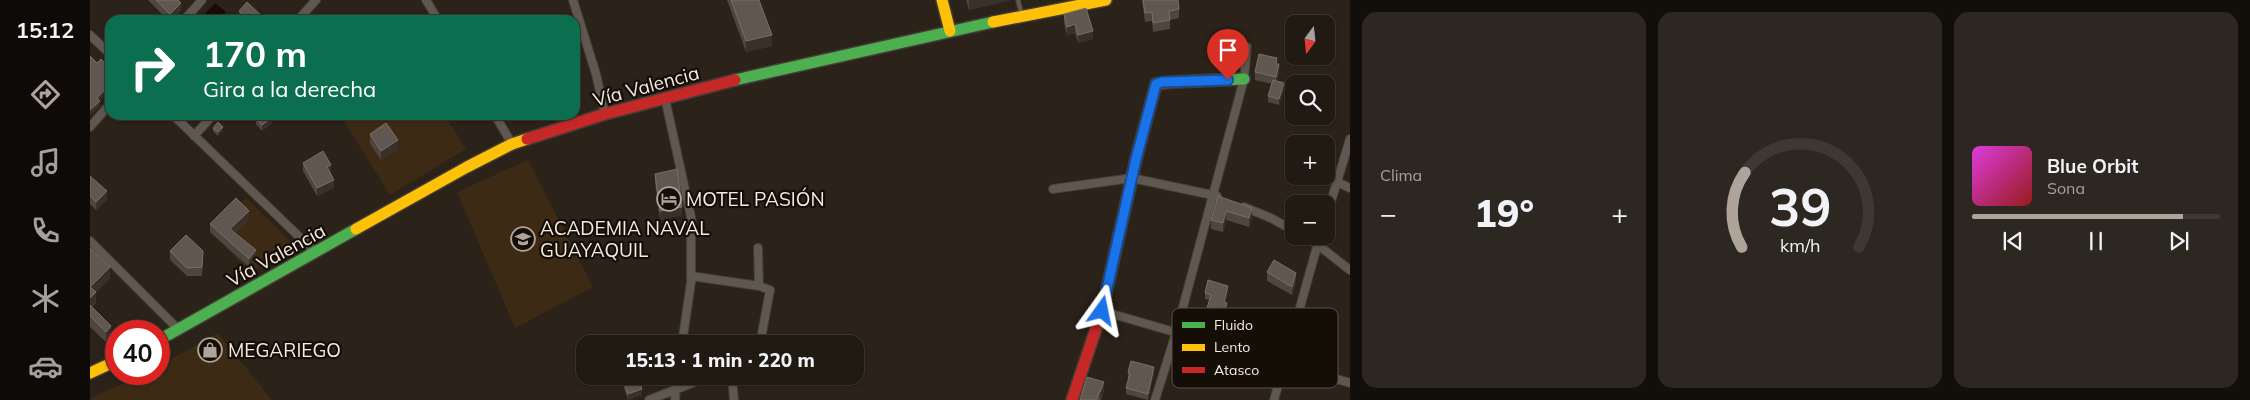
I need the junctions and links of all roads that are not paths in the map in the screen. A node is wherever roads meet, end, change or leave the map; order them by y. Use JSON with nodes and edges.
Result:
{"nodes":[{"id":1,"x":202,"y":0,"type":"edge"},
{"id":2,"x":316,"y":0,"type":"edge"},
{"id":3,"x":426,"y":0,"type":"edge"},
{"id":4,"x":573,"y":0,"type":"edge"},
{"id":5,"x":942,"y":0,"type":"edge"},
{"id":6,"x":1018,"y":0,"type":"edge"},
{"id":7,"x":1106,"y":0,"type":"edge"},
{"id":8,"x":1072,"y":3,"type":"edge"},
{"id":9,"x":188,"y":15,"type":"edge"},
{"id":10,"x":302,"y":15,"type":"edge"},
{"id":11,"x":435,"y":15,"type":"edge"},
{"id":12,"x":578,"y":15,"type":"edge"},
{"id":13,"x":1022,"y":16,"type":"junction"},
{"id":14,"x":580,"y":23,"type":"edge"},
{"id":15,"x":950,"y":31,"type":"junction"},
{"id":16,"x":90,"y":35,"type":"edge"},
{"id":17,"x":1247,"y":47,"type":"dead end"},
{"id":18,"x":105,"y":49,"type":"edge"},
{"id":19,"x":1244,"y":79,"type":"junction"},
{"id":20,"x":665,"y":98,"type":"junction"},
{"id":21,"x":105,"y":110,"type":"edge"},
{"id":22,"x":605,"y":114,"type":"junction"},
{"id":23,"x":178,"y":120,"type":"edge"},
{"id":24,"x":208,"y":120,"type":"edge"},
{"id":25,"x":498,"y":120,"type":"edge"},
{"id":26,"x":90,"y":127,"type":"edge"},
{"id":27,"x":194,"y":136,"type":"junction"},
{"id":28,"x":1350,"y":139,"type":"edge"},
{"id":29,"x":512,"y":144,"type":"junction"},
{"id":30,"x":1132,"y":178,"type":"junction"},
{"id":31,"x":1338,"y":182,"type":"junction"},
{"id":32,"x":1350,"y":188,"type":"edge"},
{"id":33,"x":1053,"y":189,"type":"dead end"},
{"id":34,"x":1213,"y":194,"type":"junction"},
{"id":35,"x":1334,"y":195,"type":"edge"},
{"id":36,"x":1221,"y":198,"type":"edge"},
{"id":37,"x":1238,"y":204,"type":"edge"},
{"id":38,"x":1285,"y":226,"type":"edge"},
{"id":39,"x":90,"y":241,"type":"edge"},
{"id":40,"x":1318,"y":245,"type":"edge"},
{"id":41,"x":1324,"y":245,"type":"edge"},
{"id":42,"x":758,"y":248,"type":"dead end"},
{"id":43,"x":316,"y":253,"type":"junction"},
{"id":44,"x":1350,"y":270,"type":"edge"},
{"id":45,"x":691,"y":276,"type":"junction"},
{"id":46,"x":759,"y":286,"type":"junction"},
{"id":47,"x":1183,"y":308,"type":"edge"},
{"id":48,"x":1300,"y":308,"type":"edge"},
{"id":49,"x":1102,"y":311,"type":"junction"},
{"id":50,"x":178,"y":329,"type":"junction"},
{"id":51,"x":1172,"y":332,"type":"edge"},
{"id":52,"x":170,"y":334,"type":"edge"},
{"id":53,"x":683,"y":335,"type":"edge"},
{"id":54,"x":762,"y":335,"type":"edge"},
{"id":55,"x":1172,"y":346,"type":"edge"},
{"id":56,"x":105,"y":366,"type":"edge"},
{"id":57,"x":90,"y":373,"type":"edge"},
{"id":58,"x":677,"y":385,"type":"edge"},
{"id":59,"x":688,"y":385,"type":"edge"},
{"id":60,"x":733,"y":385,"type":"edge"},
{"id":61,"x":676,"y":390,"type":"junction"},
{"id":62,"x":649,"y":400,"type":"edge"},
{"id":63,"x":675,"y":400,"type":"edge"},
{"id":64,"x":734,"y":400,"type":"edge"},
{"id":65,"x":1072,"y":400,"type":"edge"},
{"id":66,"x":1155,"y":400,"type":"edge"}],
"edges":[{"from":1,"to":9,"type":"street"},
{"from":2,"to":10,"type":"street"},
{"from":3,"to":11,"type":"street"},
{"from":4,"to":12,"type":"street"},
{"from":5,"to":15,"type":"main road"},
{"from":6,"to":13,"type":"lane"},
{"from":7,"to":8,"type":"main road","name":"Vía Valencia"},
{"from":8,"to":13,"type":"main road","name":"Vía Valencia"},
{"from":13,"to":15,"type":"main road","name":"Vía Valencia"},
{"from":14,"to":22,"type":"street"},
{"from":15,"to":20,"type":"main road","name":"Vía Valencia"},
{"from":16,"to":18,"type":"street"},
{"from":17,"to":19,"type":"street"},
{"from":19,"to":30,"type":"main road"},
{"from":19,"to":34,"type":"street"},
{"from":20,"to":22,"type":"main road","name":"Vía Valencia"},
{"from":20,"to":45,"type":"street"},
{"from":21,"to":26,"type":"street"},
{"from":22,"to":29,"type":"main road","name":"Vía Valencia"},
{"from":23,"to":27,"type":"street"},
{"from":24,"to":27,"type":"street"},
{"from":25,"to":29,"type":"street"},
{"from":27,"to":43,"type":"street"},
{"from":28,"to":31,"type":"street"},
{"from":29,"to":43,"type":"main road","name":"Vía Valencia"},
{"from":30,"to":33,"type":"street"},
{"from":30,"to":34,"type":"street"},
{"from":30,"to":49,"type":"main road"},
{"from":31,"to":32,"type":"street"},
{"from":31,"to":35,"type":"street"},
{"from":34,"to":36,"type":"street"},
{"from":34,"to":47,"type":"street"},
{"from":37,"to":38,"type":"street"},
{"from":39,"to":50,"type":"street"},
{"from":40,"to":48,"type":"street"},
{"from":41,"to":44,"type":"street"},
{"from":42,"to":46,"type":"street"},
{"from":43,"to":50,"type":"main road","name":"Vía Valencia"},
{"from":45,"to":46,"type":"street"},
{"from":45,"to":53,"type":"street"},
{"from":46,"to":54,"type":"street"},
{"from":49,"to":51,"type":"street"},
{"from":49,"to":65,"type":"main road"},
{"from":50,"to":52,"type":"main road","name":"Vía Valencia"},
{"from":55,"to":66,"type":"street"},
{"from":56,"to":57,"type":"main road"},
{"from":58,"to":61,"type":"street"},
{"from":59,"to":61,"type":"street"},
{"from":60,"to":64,"type":"street"},
{"from":61,"to":62,"type":"street"},
{"from":61,"to":63,"type":"street"}]}
